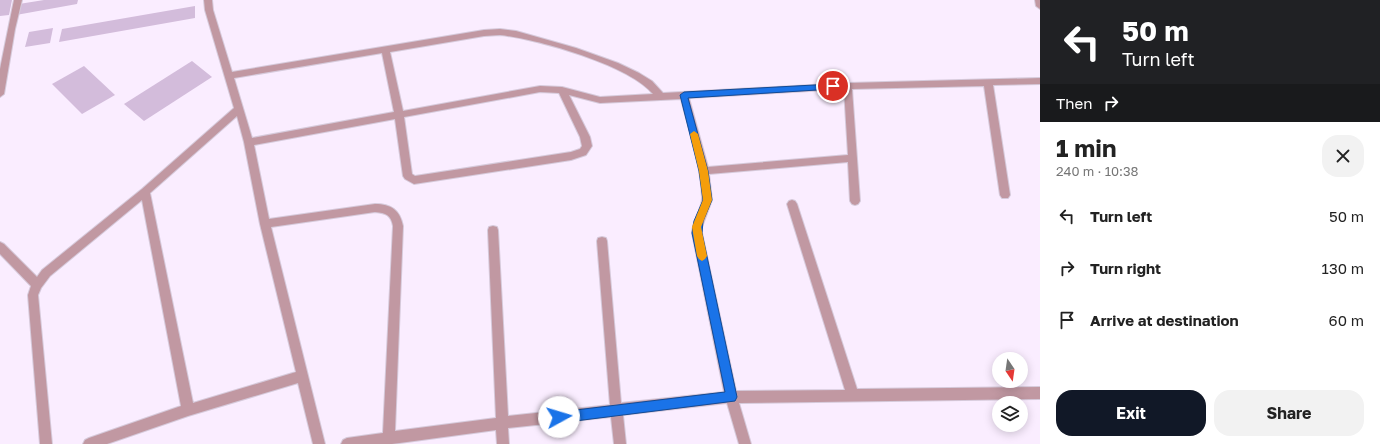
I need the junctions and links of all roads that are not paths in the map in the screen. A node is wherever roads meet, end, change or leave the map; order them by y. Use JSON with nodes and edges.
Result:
{"nodes":[{"id":1,"x":18,"y":0,"type":"edge"},
{"id":2,"x":208,"y":0,"type":"edge"},
{"id":3,"x":1039,"y":0,"type":"edge"},
{"id":4,"x":1040,"y":6,"type":"edge"},
{"id":5,"x":386,"y":50,"type":"junction"},
{"id":6,"x":228,"y":76,"type":"junction"},
{"id":7,"x":1,"y":79,"type":"edge"},
{"id":8,"x":1040,"y":81,"type":"edge"},
{"id":9,"x":988,"y":82,"type":"junction"},
{"id":10,"x":848,"y":86,"type":"junction"},
{"id":11,"x":562,"y":90,"type":"junction"},
{"id":12,"x":0,"y":94,"type":"edge"},
{"id":13,"x":684,"y":95,"type":"junction"},
{"id":14,"x":660,"y":96,"type":"junction"},
{"id":15,"x":239,"y":109,"type":"junction"},
{"id":16,"x":399,"y":115,"type":"junction"},
{"id":17,"x":249,"y":142,"type":"junction"},
{"id":18,"x":852,"y":158,"type":"junction"},
{"id":19,"x":704,"y":171,"type":"junction"},
{"id":20,"x":145,"y":192,"type":"junction"},
{"id":21,"x":1005,"y":195,"type":"dead end"},
{"id":22,"x":855,"y":201,"type":"dead end"},
{"id":23,"x":792,"y":204,"type":"dead end"},
{"id":24,"x":265,"y":224,"type":"junction"},
{"id":25,"x":494,"y":230,"type":"dead end"},
{"id":26,"x":602,"y":241,"type":"dead end"},
{"id":27,"x":0,"y":247,"type":"edge"},
{"id":28,"x":37,"y":285,"type":"junction"},
{"id":29,"x":301,"y":376,"type":"junction"},
{"id":30,"x":1040,"y":393,"type":"edge"},
{"id":31,"x":854,"y":395,"type":"junction"},
{"id":32,"x":731,"y":397,"type":"junction"},
{"id":33,"x":188,"y":410,"type":"junction"},
{"id":34,"x":616,"y":411,"type":"junction"},
{"id":35,"x":502,"y":423,"type":"junction"},
{"id":36,"x":389,"y":438,"type":"junction"},
{"id":37,"x":46,"y":444,"type":"edge"},
{"id":38,"x":89,"y":444,"type":"edge"},
{"id":39,"x":319,"y":444,"type":"edge"},
{"id":40,"x":347,"y":444,"type":"edge"},
{"id":41,"x":503,"y":444,"type":"edge"},
{"id":42,"x":620,"y":444,"type":"edge"},
{"id":43,"x":745,"y":444,"type":"edge"}],
"edges":[{"from":1,"to":7,"type":"street"},
{"from":2,"to":6,"type":"street"},
{"from":3,"to":4,"type":"street"},
{"from":5,"to":6,"type":"street"},
{"from":5,"to":14,"type":"street"},
{"from":5,"to":16,"type":"street"},
{"from":6,"to":15,"type":"street"},
{"from":7,"to":12,"type":"street"},
{"from":8,"to":9,"type":"street"},
{"from":9,"to":10,"type":"street"},
{"from":9,"to":21,"type":"street"},
{"from":10,"to":13,"type":"street"},
{"from":10,"to":18,"type":"street"},
{"from":11,"to":14,"type":"street"},
{"from":11,"to":16,"type":"street"},
{"from":11,"to":16,"type":"street"},
{"from":13,"to":14,"type":"street"},
{"from":13,"to":19,"type":"street"},
{"from":15,"to":17,"type":"street"},
{"from":15,"to":20,"type":"street"},
{"from":16,"to":17,"type":"street"},
{"from":17,"to":24,"type":"street"},
{"from":18,"to":19,"type":"street"},
{"from":18,"to":22,"type":"street"},
{"from":19,"to":32,"type":"street"},
{"from":20,"to":28,"type":"street"},
{"from":20,"to":33,"type":"street"},
{"from":23,"to":31,"type":"street"},
{"from":24,"to":29,"type":"street"},
{"from":24,"to":36,"type":"street"},
{"from":25,"to":35,"type":"street"},
{"from":26,"to":34,"type":"street"},
{"from":27,"to":28,"type":"street"},
{"from":28,"to":37,"type":"street"},
{"from":29,"to":33,"type":"street"},
{"from":29,"to":39,"type":"street"},
{"from":30,"to":31,"type":"street"},
{"from":31,"to":32,"type":"street"},
{"from":32,"to":34,"type":"street"},
{"from":32,"to":43,"type":"street"},
{"from":33,"to":38,"type":"street"},
{"from":34,"to":35,"type":"street"},
{"from":34,"to":42,"type":"street"},
{"from":35,"to":36,"type":"street"},
{"from":35,"to":41,"type":"street"},
{"from":36,"to":40,"type":"street"}]}
